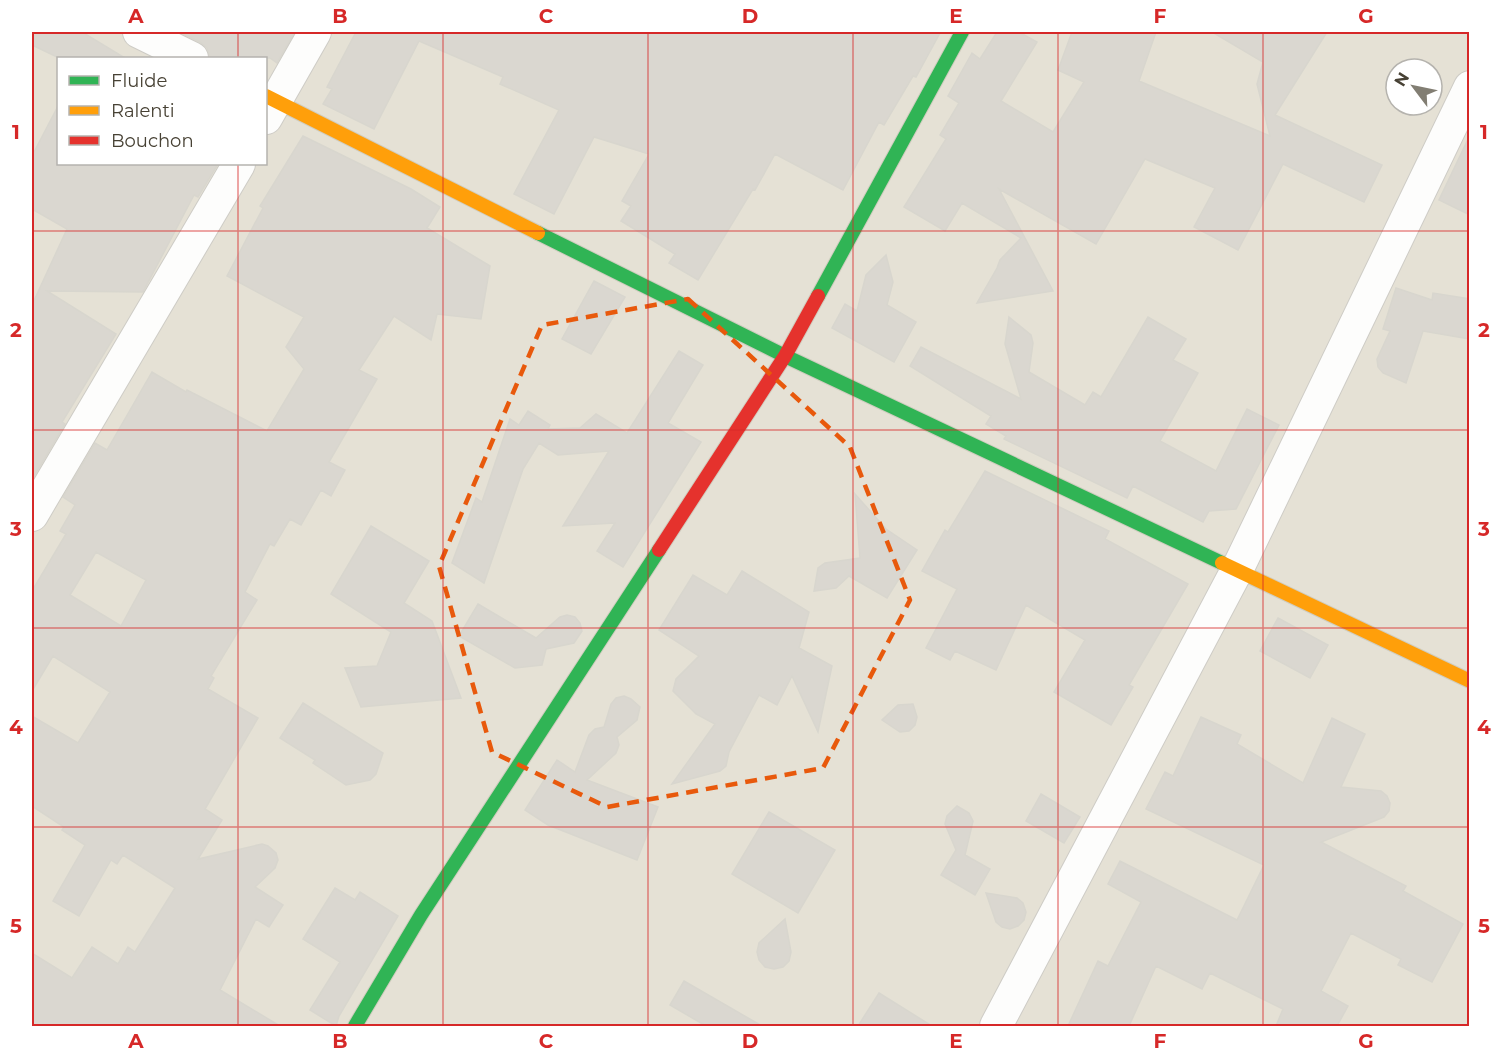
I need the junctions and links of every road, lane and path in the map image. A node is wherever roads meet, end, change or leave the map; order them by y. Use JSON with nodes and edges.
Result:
{"nodes":[{"id":1,"x":139,"y":32,"type":"edge"},
{"id":2,"x":315,"y":32,"type":"edge"},
{"id":3,"x":962,"y":32,"type":"edge"},
{"id":4,"x":190,"y":57,"type":"edge"},
{"id":5,"x":1470,"y":87,"type":"edge"},
{"id":6,"x":269,"y":105,"type":"edge"},
{"id":7,"x":238,"y":165,"type":"edge"},
{"id":8,"x":785,"y":356,"type":"junction"},
{"id":9,"x":32,"y":515,"type":"edge"},
{"id":10,"x":1237,"y":570,"type":"junction"},
{"id":11,"x":1470,"y":681,"type":"edge"},
{"id":12,"x":355,"y":1026,"type":"edge"},
{"id":13,"x":996,"y":1026,"type":"edge"}],
"edges":[{"from":1,"to":4,"type":"street"},
{"from":2,"to":6,"type":"street"},
{"from":3,"to":8,"type":"street"},
{"from":5,"to":10,"type":"street"},
{"from":6,"to":8,"type":"street"},
{"from":7,"to":9,"type":"street"},
{"from":8,"to":10,"type":"street"},
{"from":8,"to":12,"type":"street"},
{"from":10,"to":11,"type":"street"},
{"from":10,"to":13,"type":"street"}]}
